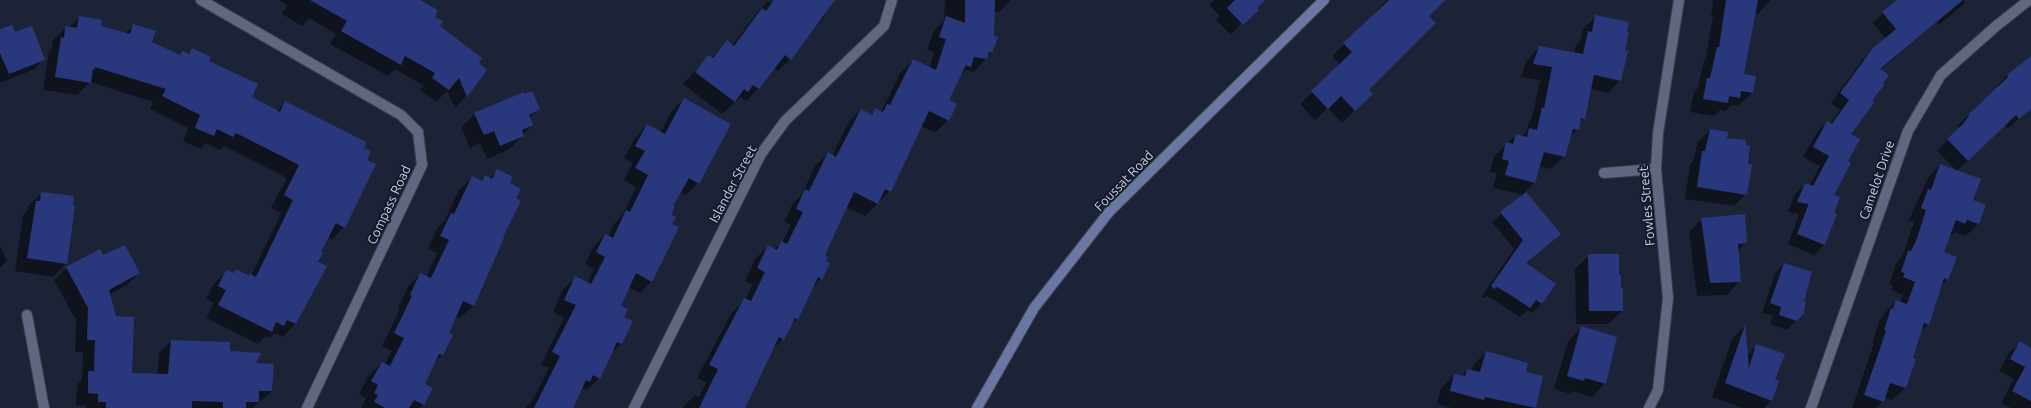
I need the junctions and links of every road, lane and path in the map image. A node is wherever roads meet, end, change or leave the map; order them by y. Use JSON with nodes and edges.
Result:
{"nodes":[{"id":1,"x":201,"y":0,"type":"edge"},
{"id":2,"x":892,"y":0,"type":"edge"},
{"id":3,"x":1324,"y":0,"type":"edge"},
{"id":4,"x":1679,"y":0,"type":"edge"},
{"id":5,"x":2029,"y":0,"type":"edge"},
{"id":6,"x":1656,"y":169,"type":"junction"},
{"id":7,"x":1604,"y":173,"type":"dead end"},
{"id":8,"x":27,"y":315,"type":"dead end"},
{"id":9,"x":1653,"y":407,"type":"edge"},
{"id":10,"x":44,"y":408,"type":"edge"},
{"id":11,"x":306,"y":408,"type":"edge"},
{"id":12,"x":634,"y":408,"type":"edge"},
{"id":13,"x":977,"y":408,"type":"edge"},
{"id":14,"x":1812,"y":408,"type":"edge"}],
"edges":[{"from":1,"to":11,"type":"street","name":"Compass Road"},
{"from":2,"to":12,"type":"street","name":"Islander Street"},
{"from":3,"to":13,"type":"main road","name":"Foussat Road"},
{"from":4,"to":6,"type":"street","name":"Fowles Street"},
{"from":5,"to":14,"type":"street","name":"Camelot Drive"},
{"from":6,"to":7,"type":"street"},
{"from":6,"to":9,"type":"street","name":"Fowles Street"},
{"from":8,"to":10,"type":"street"}]}
